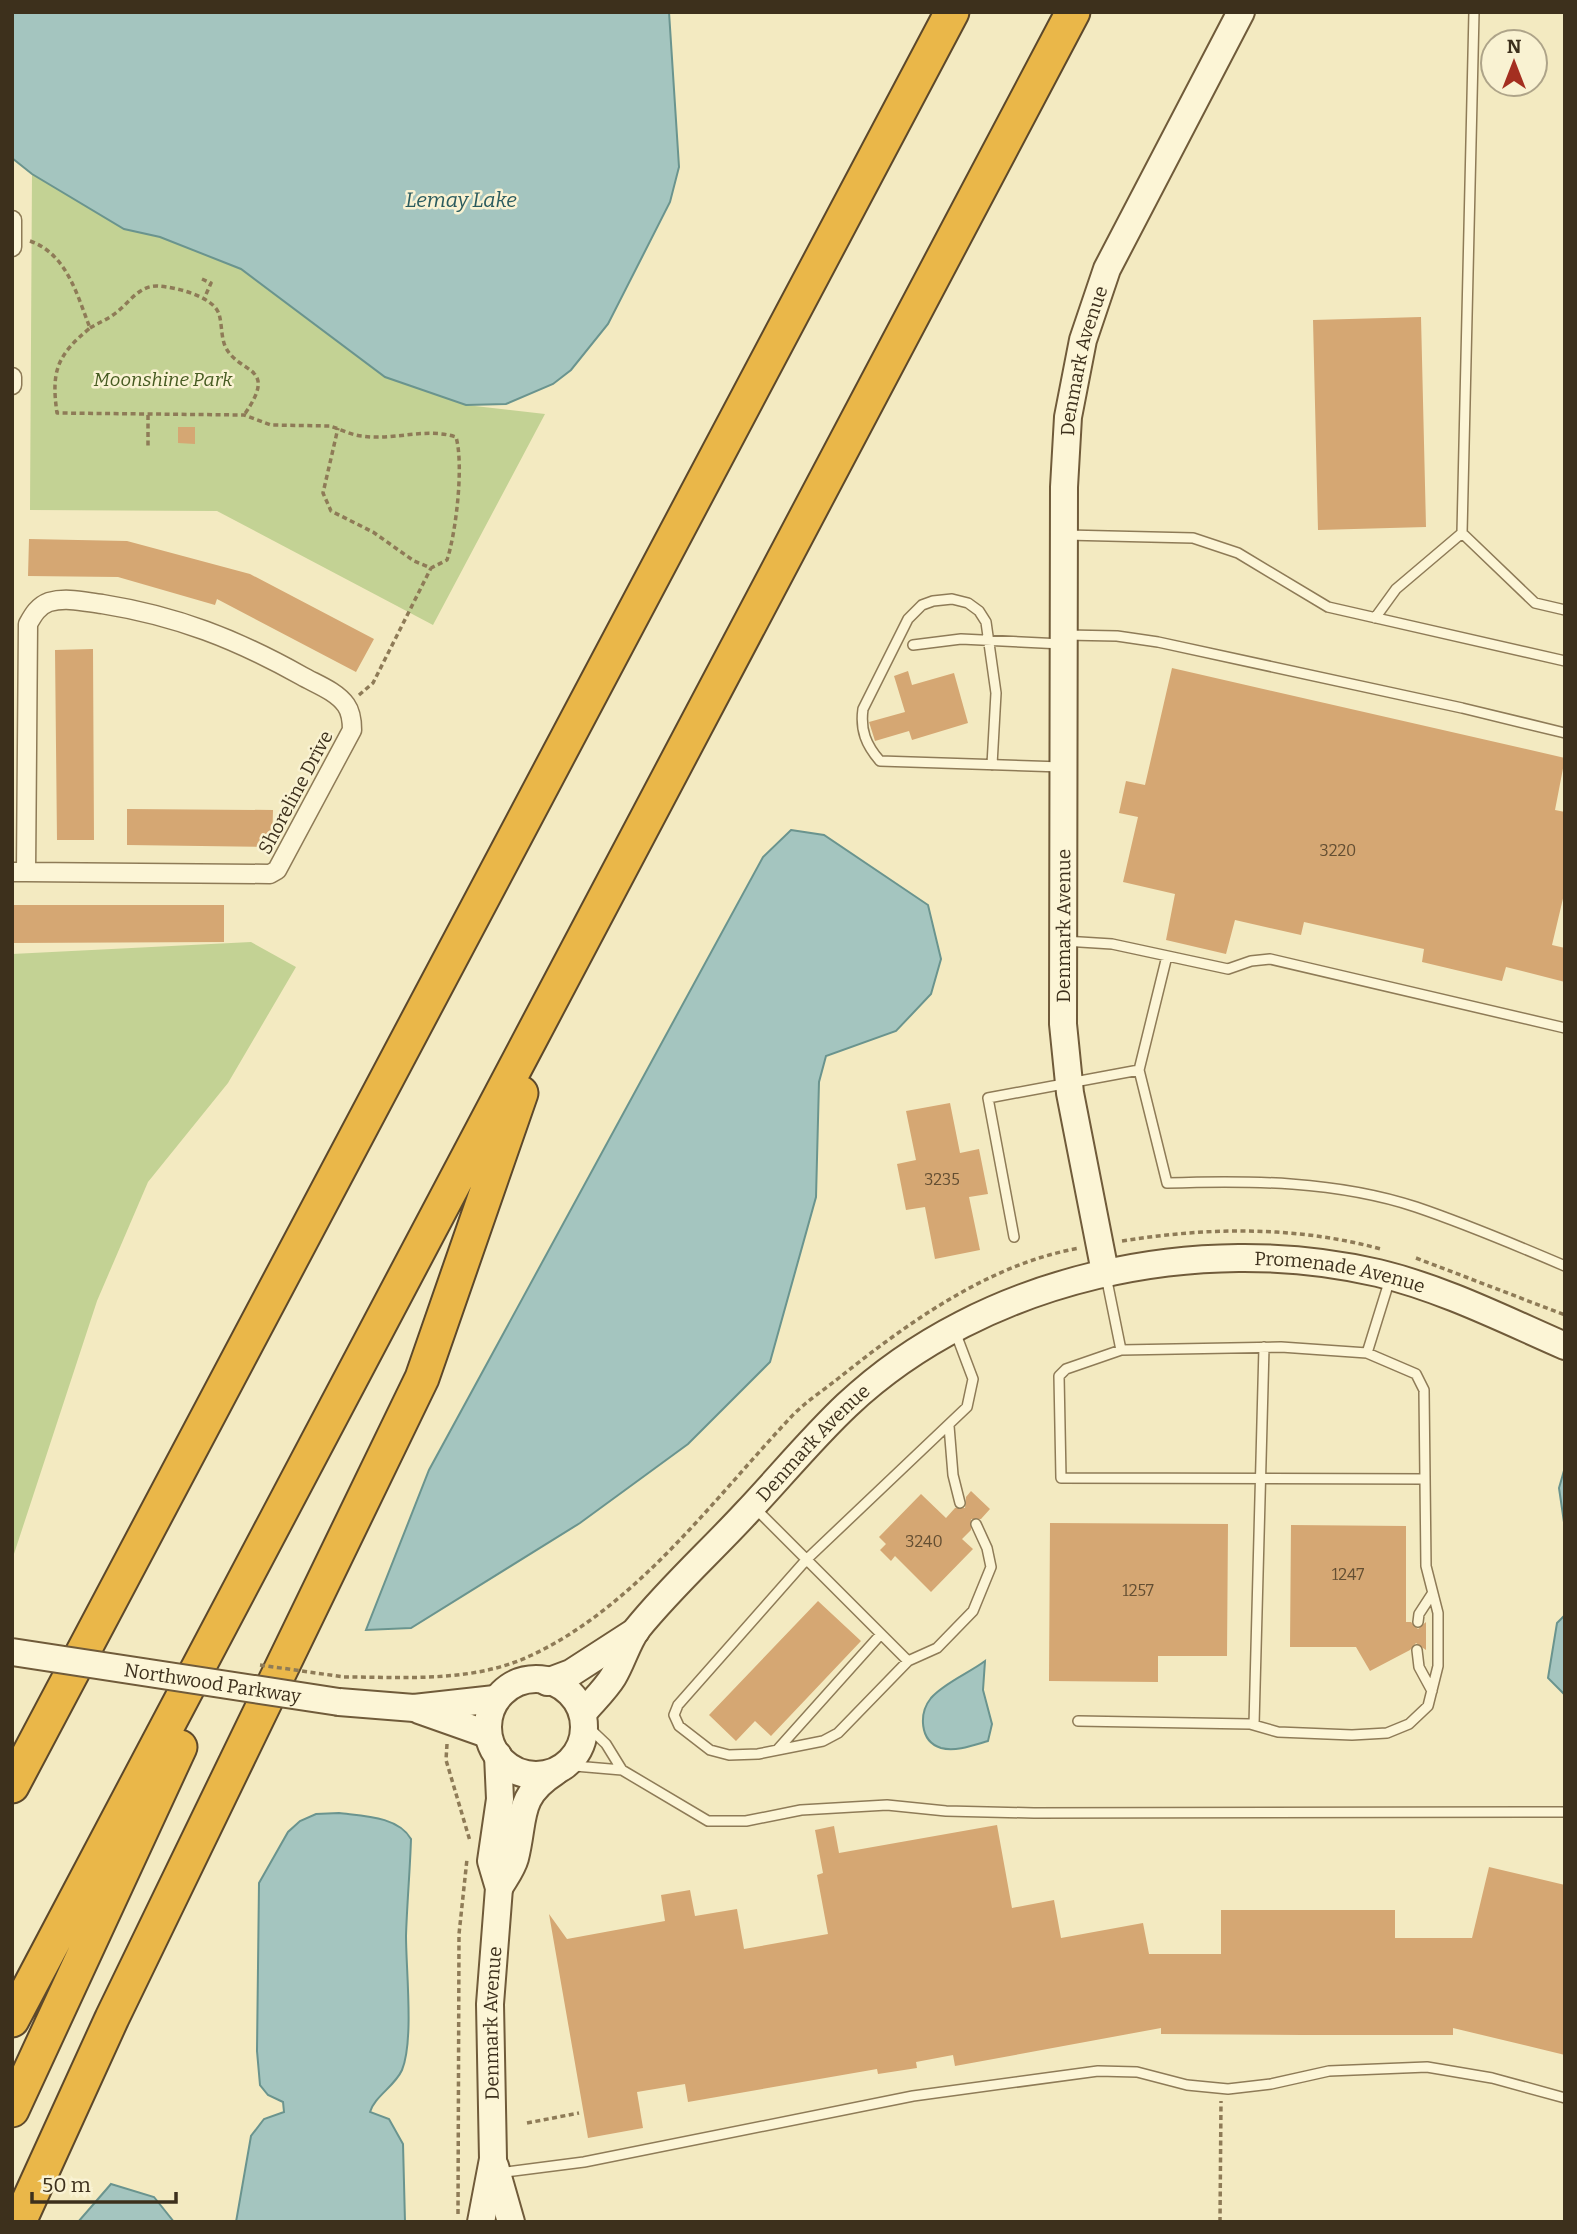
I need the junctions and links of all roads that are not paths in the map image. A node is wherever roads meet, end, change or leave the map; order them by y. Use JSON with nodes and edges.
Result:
{"nodes":[{"id":1,"x":952,"y":12,"type":"edge"},
{"id":2,"x":1073,"y":12,"type":"edge"},
{"id":3,"x":1241,"y":12,"type":"edge"},
{"id":4,"x":1474,"y":12,"type":"edge"},
{"id":5,"x":12,"y":220,"type":"edge"},
{"id":6,"x":13,"y":243,"type":"edge"},
{"id":7,"x":12,"y":377,"type":"edge"},
{"id":8,"x":12,"y":384,"type":"edge"},
{"id":9,"x":1462,"y":533,"type":"junction"},
{"id":10,"x":1065,"y":535,"type":"junction"},
{"id":11,"x":1565,"y":610,"type":"edge"},
{"id":12,"x":1375,"y":618,"type":"junction"},
{"id":13,"x":1064,"y":639,"type":"junction"},
{"id":14,"x":987,"y":642,"type":"junction"},
{"id":15,"x":914,"y":645,"type":"dead end"},
{"id":16,"x":1565,"y":662,"type":"edge"},
{"id":17,"x":1565,"y":733,"type":"edge"},
{"id":18,"x":992,"y":765,"type":"junction"},
{"id":19,"x":1063,"y":767,"type":"junction"},
{"id":20,"x":19,"y":872,"type":"edge"},
{"id":21,"x":1062,"y":940,"type":"junction"},
{"id":22,"x":1167,"y":956,"type":"junction"},
{"id":23,"x":559,"y":986,"type":"junction"},
{"id":24,"x":1565,"y":1028,"type":"edge"},
{"id":25,"x":1139,"y":1070,"type":"junction"},
{"id":26,"x":1068,"y":1081,"type":"junction"},
{"id":27,"x":1014,"y":1237,"type":"dead end"},
{"id":28,"x":1565,"y":1266,"type":"edge"},
{"id":29,"x":1105,"y":1272,"type":"junction"},
{"id":30,"x":1391,"y":1277,"type":"junction"},
{"id":31,"x":954,"y":1330,"type":"junction"},
{"id":32,"x":1565,"y":1346,"type":"edge"},
{"id":33,"x":1264,"y":1347,"type":"junction"},
{"id":34,"x":1121,"y":1350,"type":"junction"},
{"id":35,"x":1367,"y":1353,"type":"junction"},
{"id":36,"x":949,"y":1426,"type":"junction"},
{"id":37,"x":1262,"y":1479,"type":"junction"},
{"id":38,"x":1425,"y":1479,"type":"junction"},
{"id":39,"x":295,"y":1486,"type":"junction"},
{"id":40,"x":960,"y":1503,"type":"dead end"},
{"id":41,"x":753,"y":1506,"type":"junction"},
{"id":42,"x":976,"y":1524,"type":"dead end"},
{"id":43,"x":806,"y":1560,"type":"junction"},
{"id":44,"x":1432,"y":1594,"type":"junction"},
{"id":45,"x":1418,"y":1622,"type":"dead end"},
{"id":46,"x":636,"y":1631,"type":"junction"},
{"id":47,"x":881,"y":1634,"type":"junction"},
{"id":48,"x":1417,"y":1650,"type":"dead end"},
{"id":49,"x":12,"y":1652,"type":"edge"},
{"id":50,"x":908,"y":1661,"type":"junction"},
{"id":51,"x":547,"y":1682,"type":"junction"},
{"id":52,"x":1432,"y":1691,"type":"junction"},
{"id":53,"x":495,"y":1699,"type":"junction"},
{"id":54,"x":414,"y":1709,"type":"junction"},
{"id":55,"x":49,"y":1717,"type":"junction"},
{"id":56,"x":584,"y":1718,"type":"junction"},
{"id":57,"x":1078,"y":1721,"type":"dead end"},
{"id":58,"x":1254,"y":1726,"type":"junction"},
{"id":59,"x":493,"y":1744,"type":"junction"},
{"id":60,"x":778,"y":1749,"type":"junction"},
{"id":61,"x":559,"y":1768,"type":"junction"},
{"id":62,"x":12,"y":1770,"type":"edge"},
{"id":63,"x":622,"y":1770,"type":"junction"},
{"id":64,"x":12,"y":1786,"type":"edge"},
{"id":65,"x":1565,"y":1812,"type":"edge"},
{"id":66,"x":499,"y":1888,"type":"junction"},
{"id":67,"x":12,"y":2020,"type":"edge"},
{"id":68,"x":1565,"y":2098,"type":"edge"},
{"id":69,"x":12,"y":2110,"type":"edge"},
{"id":70,"x":493,"y":2169,"type":"junction"},
{"id":71,"x":19,"y":2222,"type":"edge"},
{"id":72,"x":481,"y":2222,"type":"edge"},
{"id":73,"x":511,"y":2222,"type":"edge"}],
"edges":[{"from":1,"to":55,"type":"highway"},
{"from":2,"to":23,"type":"highway"},
{"from":3,"to":10,"type":"street","name":"Denmark Avenue"},
{"from":4,"to":9,"type":"lane"},
{"from":5,"to":6,"type":"street"},
{"from":7,"to":8,"type":"street"},
{"from":9,"to":11,"type":"lane"},
{"from":9,"to":12,"type":"lane"},
{"from":10,"to":12,"type":"lane"},
{"from":10,"to":13,"type":"street","name":"Denmark Avenue"},
{"from":12,"to":16,"type":"lane"},
{"from":13,"to":14,"type":"lane"},
{"from":13,"to":17,"type":"lane"},
{"from":13,"to":19,"type":"street","name":"Denmark Avenue"},
{"from":14,"to":15,"type":"lane"},
{"from":14,"to":18,"type":"lane"},
{"from":14,"to":18,"type":"lane"},
{"from":18,"to":19,"type":"lane"},
{"from":19,"to":21,"type":"street","name":"Denmark Avenue"},
{"from":20,"to":20,"type":"street","name":"Shoreline Drive"},
{"from":21,"to":22,"type":"lane"},
{"from":21,"to":26,"type":"street","name":"Denmark Avenue"},
{"from":22,"to":24,"type":"lane"},
{"from":22,"to":25,"type":"lane"},
{"from":23,"to":39,"type":"highway"},
{"from":23,"to":71,"type":"highway"},
{"from":25,"to":26,"type":"lane"},
{"from":25,"to":28,"type":"lane"},
{"from":26,"to":27,"type":"lane"},
{"from":26,"to":29,"type":"street","name":"Denmark Avenue"},
{"from":29,"to":30,"type":"street","name":"Promenade Avenue"},
{"from":29,"to":31,"type":"street","name":"Denmark Avenue"},
{"from":29,"to":34,"type":"lane"},
{"from":30,"to":32,"type":"street","name":"Promenade Avenue"},
{"from":30,"to":35,"type":"lane"},
{"from":31,"to":36,"type":"lane"},
{"from":31,"to":41,"type":"street","name":"Denmark Avenue"},
{"from":33,"to":34,"type":"lane"},
{"from":33,"to":35,"type":"lane"},
{"from":33,"to":37,"type":"lane"},
{"from":34,"to":37,"type":"lane"},
{"from":35,"to":38,"type":"lane"},
{"from":36,"to":40,"type":"lane"},
{"from":36,"to":43,"type":"lane"},
{"from":37,"to":38,"type":"lane"},
{"from":37,"to":58,"type":"lane"},
{"from":38,"to":44,"type":"lane"},
{"from":39,"to":67,"type":"highway"},
{"from":39,"to":69,"type":"highway"},
{"from":41,"to":43,"type":"lane"},
{"from":41,"to":46,"type":"street","name":"Denmark Avenue"},
{"from":42,"to":50,"type":"lane"},
{"from":43,"to":47,"type":"lane"},
{"from":43,"to":60,"type":"lane"},
{"from":44,"to":45,"type":"lane"},
{"from":44,"to":52,"type":"lane"},
{"from":46,"to":51,"type":"street","name":"Denmark Avenue"},
{"from":46,"to":56,"type":"street","name":"Denmark Avenue"},
{"from":47,"to":50,"type":"lane"},
{"from":47,"to":60,"type":"lane"},
{"from":48,"to":52,"type":"lane"},
{"from":49,"to":54,"type":"street","name":"Northwood Parkway","bridge":true},
{"from":50,"to":60,"type":"lane"},
{"from":51,"to":53,"type":"street"},
{"from":51,"to":56,"type":"street"},
{"from":52,"to":58,"type":"lane"},
{"from":53,"to":54,"type":"street","name":"Northwood Parkway"},
{"from":53,"to":59,"type":"street"},
{"from":54,"to":59,"type":"street","name":"Northwood Parkway"},
{"from":55,"to":62,"type":"highway"},
{"from":55,"to":64,"type":"highway"},
{"from":56,"to":61,"type":"street"},
{"from":56,"to":63,"type":"lane"},
{"from":57,"to":58,"type":"lane"},
{"from":59,"to":61,"type":"street"},
{"from":59,"to":66,"type":"street","name":"Denmark Avenue"},
{"from":61,"to":63,"type":"lane"},
{"from":61,"to":66,"type":"street","name":"Denmark Avenue"},
{"from":63,"to":65,"type":"lane"},
{"from":66,"to":70,"type":"street","name":"Denmark Avenue"},
{"from":68,"to":70,"type":"lane"},
{"from":70,"to":72,"type":"street","name":"Denmark Avenue"},
{"from":70,"to":73,"type":"street","name":"Denmark Avenue"}]}
